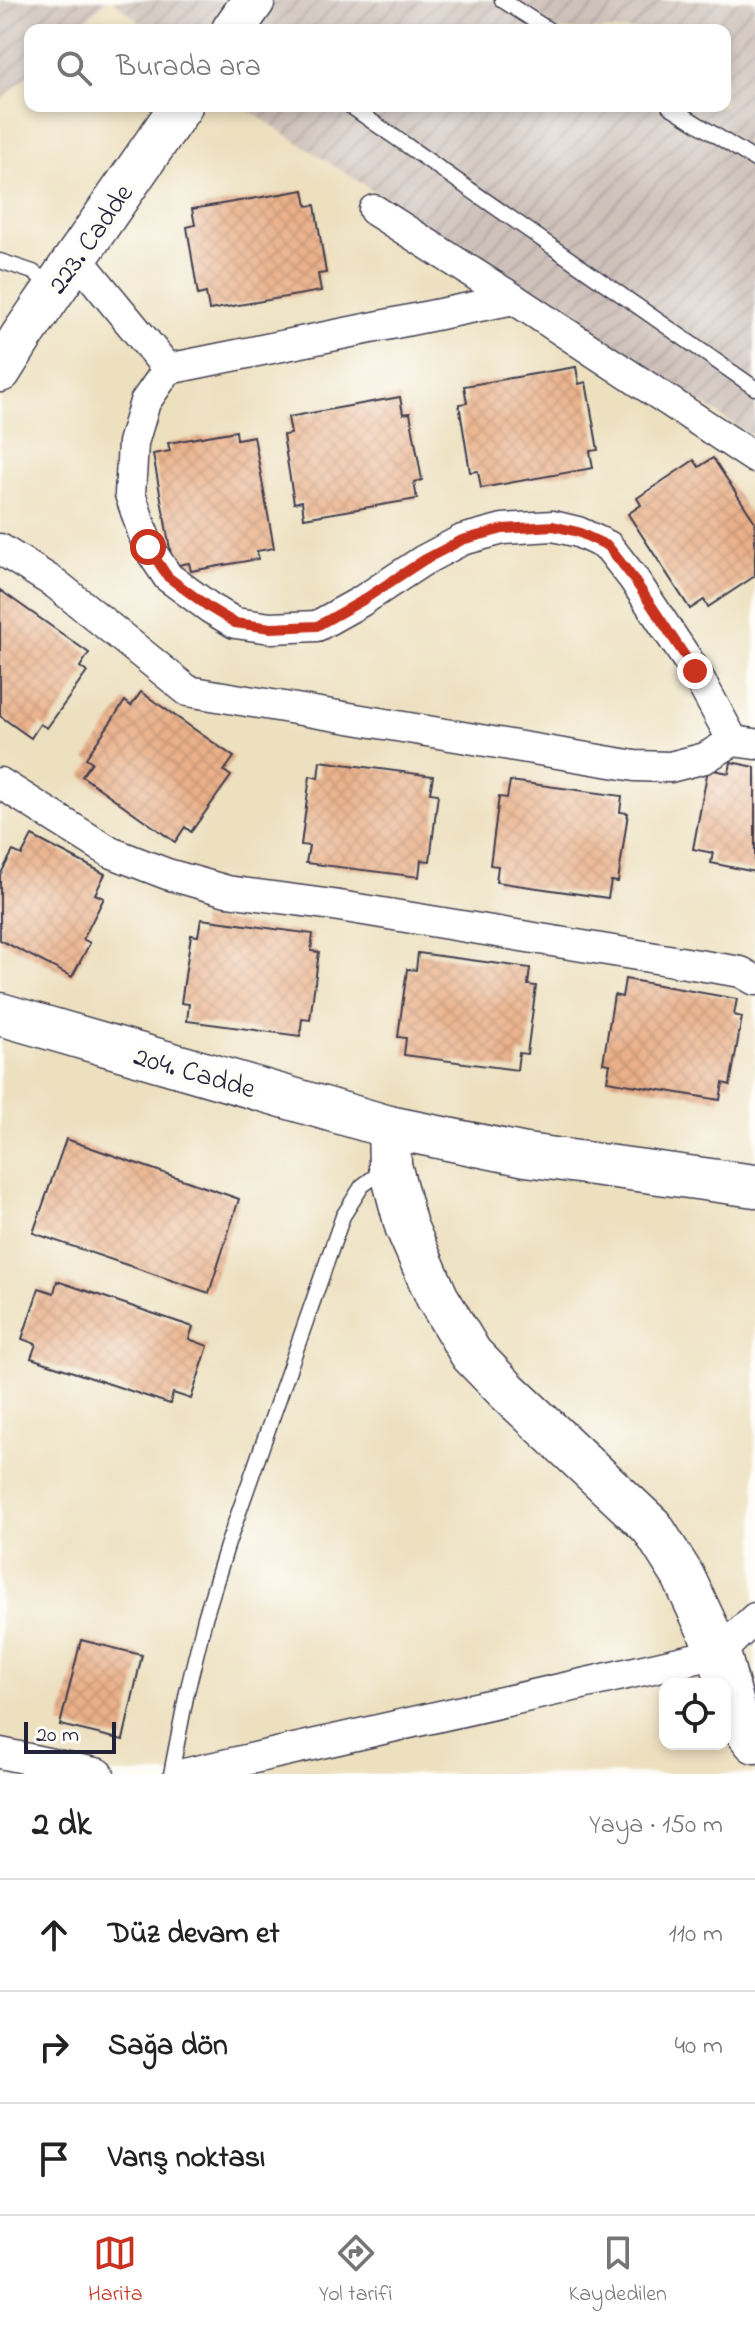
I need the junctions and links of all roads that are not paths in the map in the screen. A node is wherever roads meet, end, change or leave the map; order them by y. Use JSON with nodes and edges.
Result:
{"nodes":[{"id":1,"x":502,"y":0,"type":"edge"},
{"id":2,"x":540,"y":24,"type":"edge"},
{"id":3,"x":177,"y":112,"type":"edge"},
{"id":4,"x":359,"y":112,"type":"edge"},
{"id":5,"x":679,"y":112,"type":"edge"},
{"id":6,"x":755,"y":160,"type":"edge"},
{"id":7,"x":374,"y":210,"type":"dead end"},
{"id":8,"x":0,"y":261,"type":"edge"},
{"id":9,"x":66,"y":272,"type":"junction"},
{"id":10,"x":514,"y":299,"type":"junction"},
{"id":11,"x":168,"y":369,"type":"junction"},
{"id":12,"x":0,"y":371,"type":"edge"},
{"id":13,"x":755,"y":388,"type":"edge"},
{"id":14,"x":755,"y":458,"type":"edge"},
{"id":15,"x":0,"y":549,"type":"edge"},
{"id":16,"x":744,"y":742,"type":"edge"},
{"id":17,"x":0,"y":783,"type":"edge"},
{"id":18,"x":755,"y":980,"type":"edge"},
{"id":19,"x":0,"y":1014,"type":"edge"},
{"id":20,"x":390,"y":1146,"type":"junction"},
{"id":21,"x":755,"y":1186,"type":"edge"},
{"id":22,"x":755,"y":1618,"type":"edge"},
{"id":23,"x":719,"y":1653,"type":"junction"},
{"id":24,"x":755,"y":1742,"type":"edge"},
{"id":25,"x":0,"y":1753,"type":"edge"},
{"id":26,"x":99,"y":1774,"type":"edge"},
{"id":27,"x":171,"y":1774,"type":"edge"},
{"id":28,"x":184,"y":1774,"type":"edge"}],
"edges":[{"from":1,"to":2,"type":"lane"},
{"from":3,"to":9,"type":"main road","name":"223. Cadde"},
{"from":4,"to":13,"type":"lane"},
{"from":5,"to":6,"type":"lane"},
{"from":7,"to":10,"type":"street"},
{"from":8,"to":9,"type":"lane"},
{"from":9,"to":11,"type":"street"},
{"from":9,"to":12,"type":"main road","name":"223. Cadde"},
{"from":10,"to":11,"type":"street"},
{"from":10,"to":14,"type":"street"},
{"from":11,"to":16,"type":"street"},
{"from":15,"to":16,"type":"street"},
{"from":17,"to":18,"type":"street"},
{"from":19,"to":20,"type":"main road","name":"204. Cadde"},
{"from":20,"to":21,"type":"main road","name":"204. Cadde"},
{"from":20,"to":23,"type":"main road"},
{"from":20,"to":27,"type":"lane"},
{"from":22,"to":23,"type":"street"},
{"from":23,"to":24,"type":"main road"},
{"from":23,"to":28,"type":"street"},
{"from":25,"to":26,"type":"street"}]}
